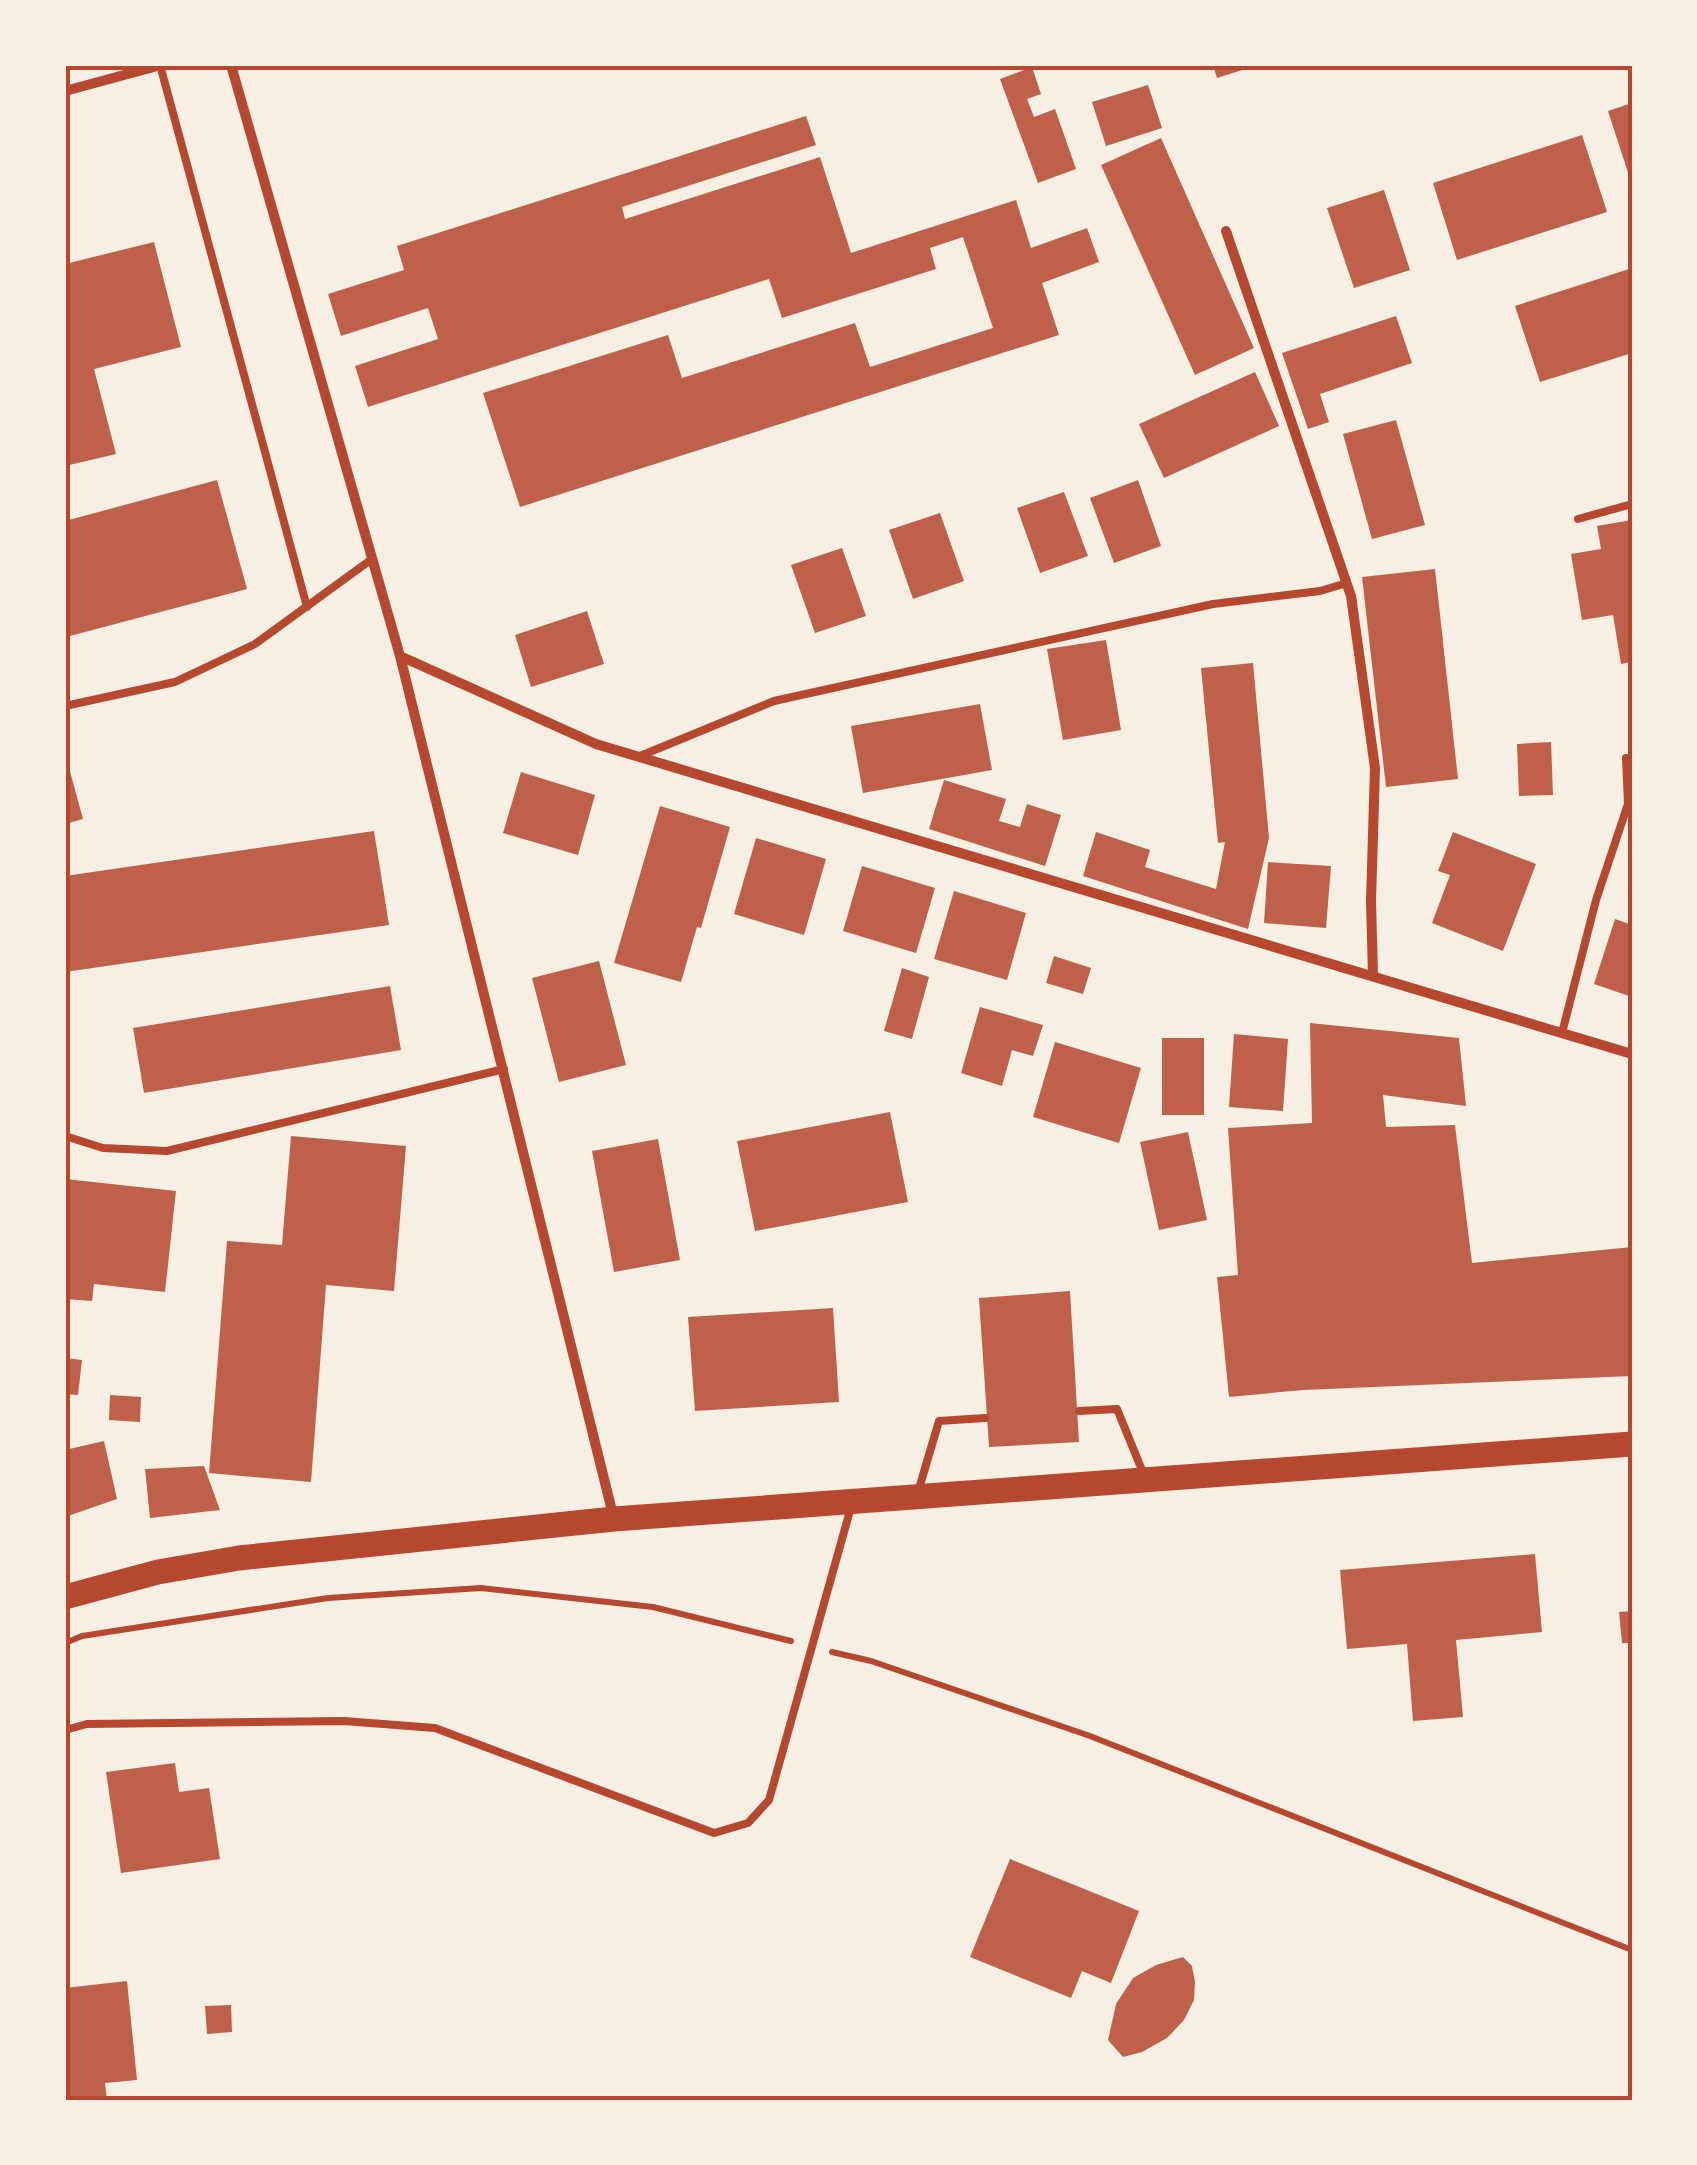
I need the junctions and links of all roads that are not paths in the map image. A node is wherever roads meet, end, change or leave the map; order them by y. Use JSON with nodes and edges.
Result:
{"nodes":[{"id":1,"x":160,"y":65,"type":"edge"},
{"id":2,"x":231,"y":65,"type":"edge"},
{"id":3,"x":65,"y":90,"type":"edge"},
{"id":4,"x":1226,"y":231,"type":"dead end"},
{"id":5,"x":1632,"y":504,"type":"edge"},
{"id":6,"x":1578,"y":520,"type":"dead end"},
{"id":7,"x":372,"y":559,"type":"junction"},
{"id":8,"x":1346,"y":583,"type":"junction"},
{"id":9,"x":306,"y":606,"type":"junction"},
{"id":10,"x":400,"y":656,"type":"junction"},
{"id":11,"x":65,"y":706,"type":"edge"},
{"id":12,"x":639,"y":756,"type":"junction"},
{"id":13,"x":1626,"y":758,"type":"dead end"},
{"id":14,"x":1373,"y":976,"type":"junction"},
{"id":15,"x":1562,"y":1033,"type":"junction"},
{"id":16,"x":1632,"y":1054,"type":"edge"},
{"id":17,"x":504,"y":1069,"type":"junction"},
{"id":18,"x":65,"y":1136,"type":"edge"},
{"id":19,"x":1079,"y":1412,"type":"dead end"},
{"id":20,"x":985,"y":1418,"type":"dead end"},
{"id":21,"x":1632,"y":1444,"type":"edge"},
{"id":22,"x":1146,"y":1480,"type":"junction"},
{"id":23,"x":917,"y":1498,"type":"junction"},
{"id":24,"x":852,"y":1502,"type":"junction"},
{"id":25,"x":614,"y":1519,"type":"junction"},
{"id":26,"x":65,"y":1597,"type":"edge"},
{"id":27,"x":65,"y":1730,"type":"edge"}],
"edges":[{"from":1,"to":3,"type":"street"},
{"from":1,"to":9,"type":"lane"},
{"from":2,"to":7,"type":"street"},
{"from":4,"to":8,"type":"street"},
{"from":5,"to":6,"type":"lane"},
{"from":7,"to":9,"type":"lane"},
{"from":7,"to":10,"type":"street"},
{"from":8,"to":12,"type":"lane"},
{"from":8,"to":14,"type":"street"},
{"from":9,"to":11,"type":"lane"},
{"from":10,"to":12,"type":"street"},
{"from":10,"to":17,"type":"street"},
{"from":12,"to":14,"type":"street"},
{"from":13,"to":15,"type":"lane"},
{"from":14,"to":15,"type":"street"},
{"from":15,"to":16,"type":"street"},
{"from":17,"to":18,"type":"lane"},
{"from":17,"to":25,"type":"street"},
{"from":19,"to":22,"type":"lane"},
{"from":20,"to":23,"type":"lane"},
{"from":21,"to":22,"type":"main road"},
{"from":22,"to":23,"type":"main road"},
{"from":23,"to":24,"type":"main road"},
{"from":24,"to":25,"type":"main road"},
{"from":24,"to":27,"type":"lane"},
{"from":25,"to":26,"type":"main road"}]}
